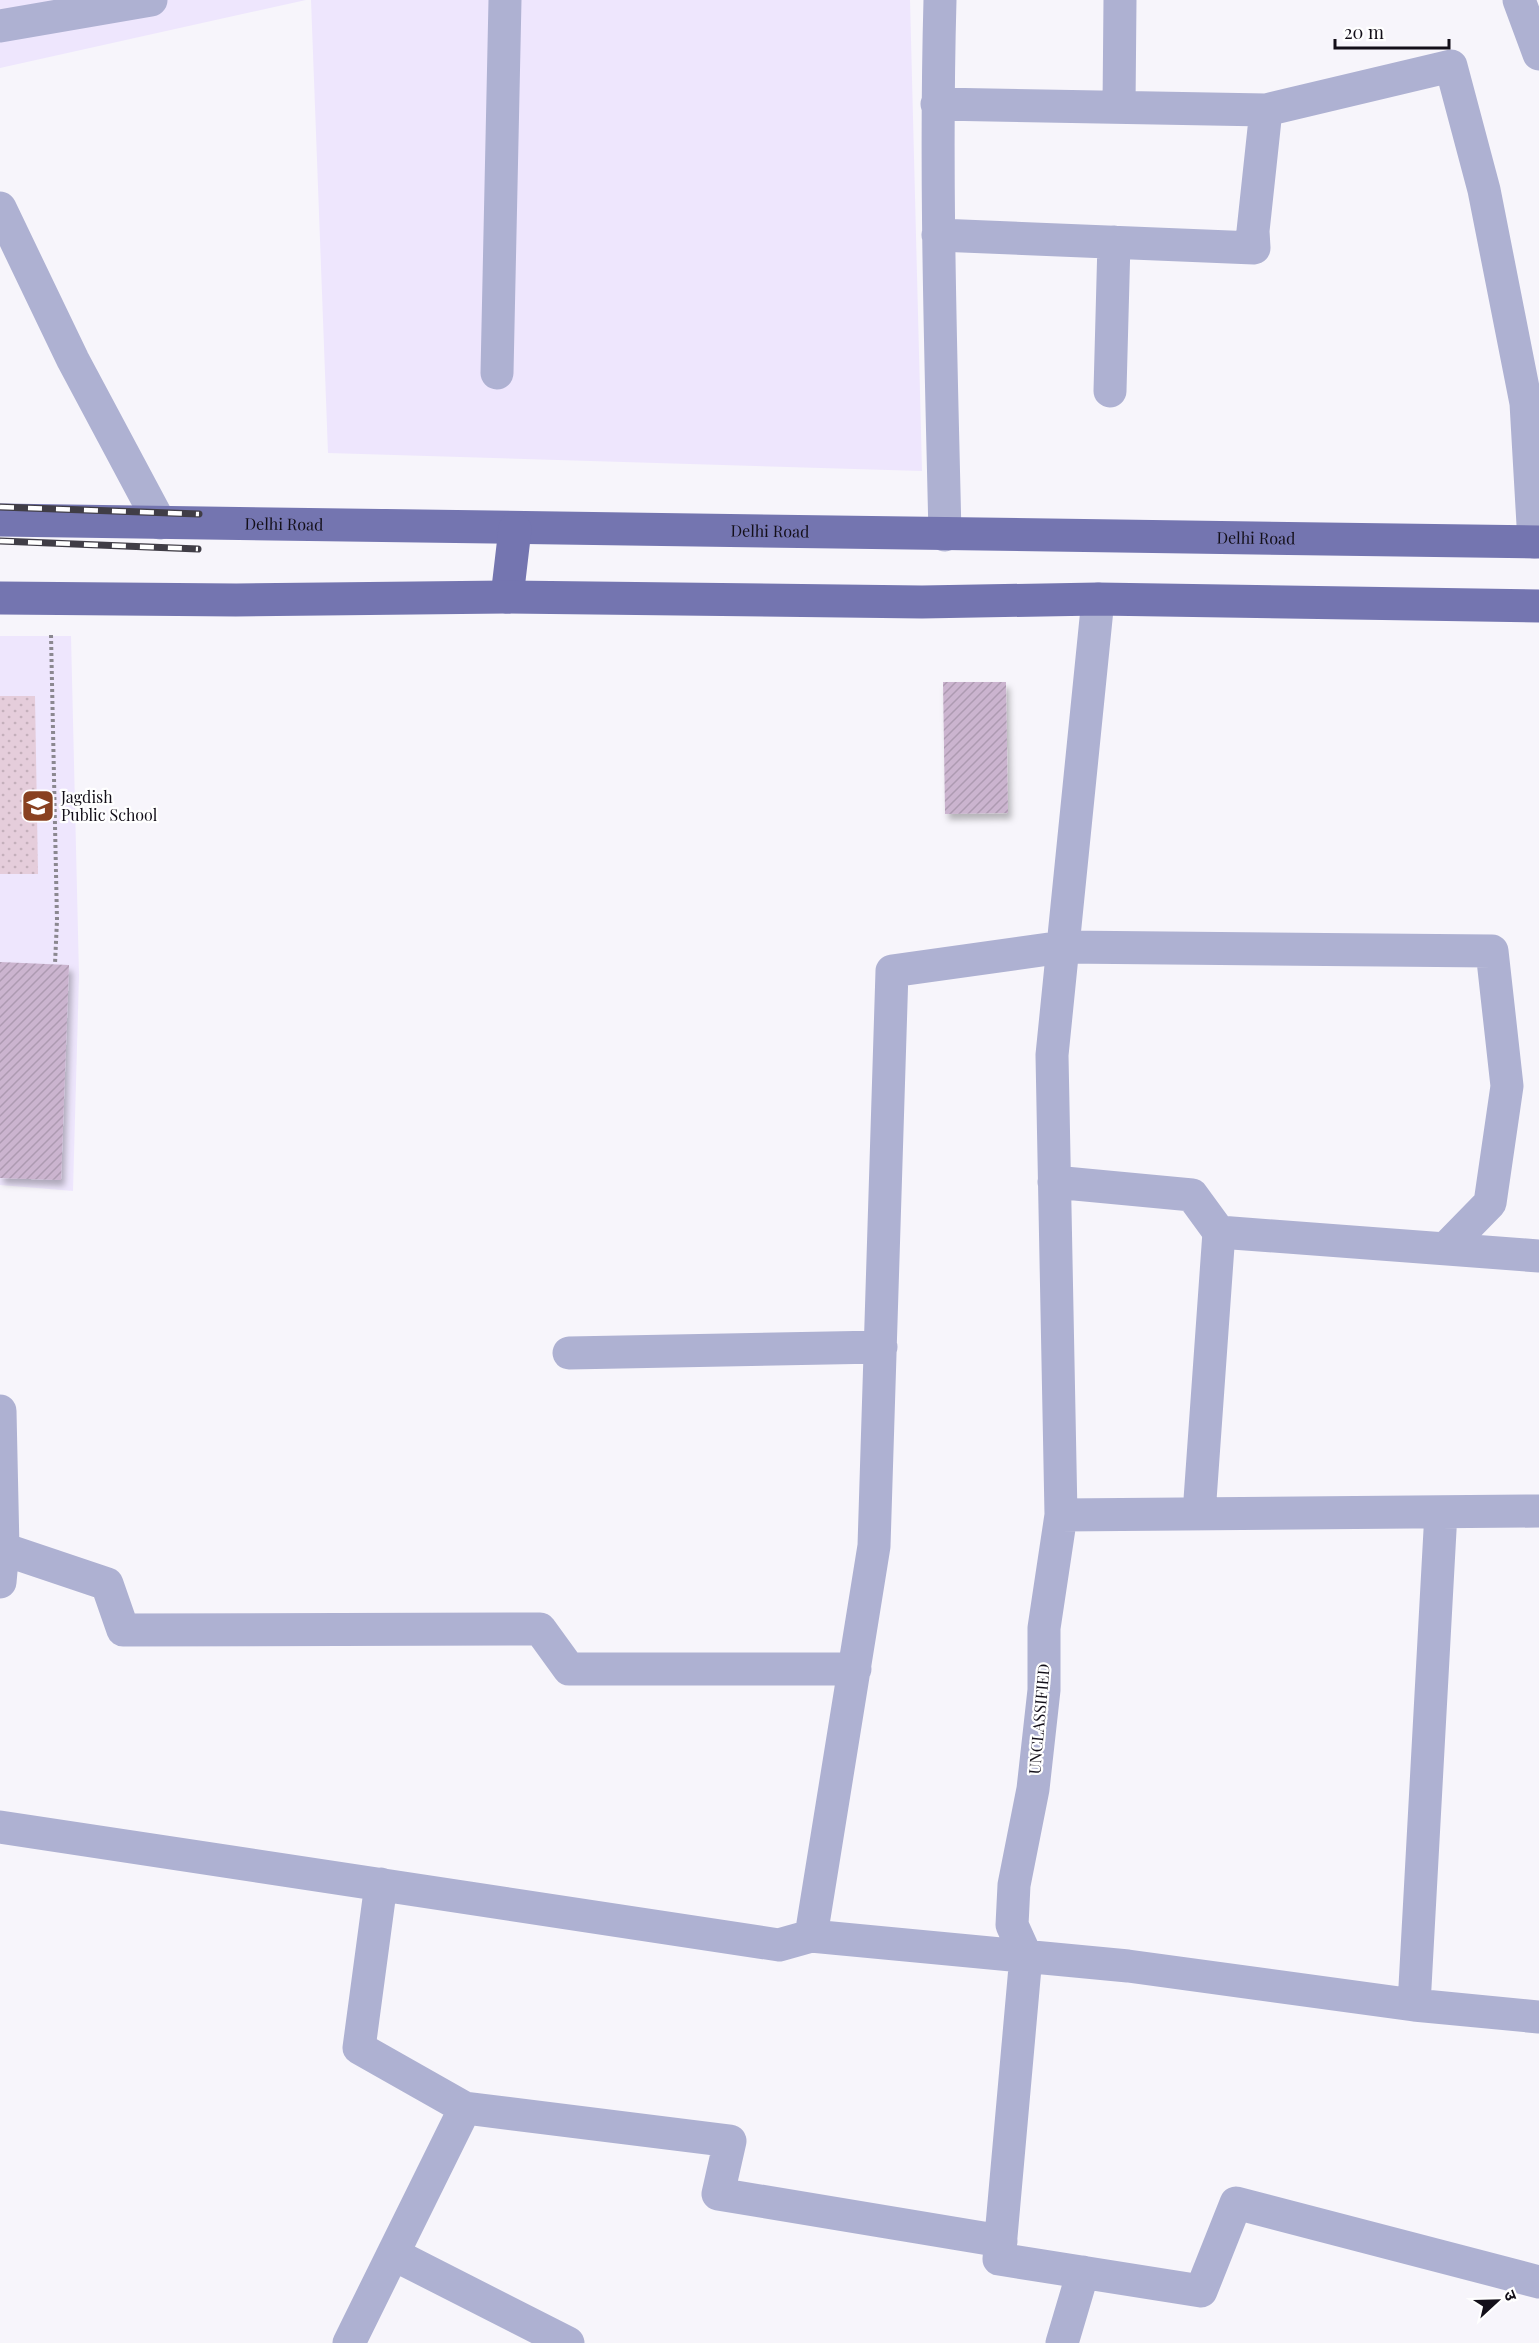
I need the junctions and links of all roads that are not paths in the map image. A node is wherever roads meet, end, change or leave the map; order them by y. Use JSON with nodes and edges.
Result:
{"nodes":[{"id":1,"x":151,"y":0,"type":"edge"},
{"id":2,"x":505,"y":0,"type":"edge"},
{"id":3,"x":940,"y":0,"type":"edge"},
{"id":4,"x":1120,"y":0,"type":"edge"},
{"id":5,"x":1519,"y":0,"type":"edge"},
{"id":6,"x":0,"y":26,"type":"edge"},
{"id":7,"x":1539,"y":54,"type":"edge"},
{"id":8,"x":938,"y":104,"type":"junction"},
{"id":9,"x":1119,"y":107,"type":"junction"},
{"id":10,"x":1266,"y":110,"type":"junction"},
{"id":11,"x":0,"y":208,"type":"edge"},
{"id":12,"x":938,"y":235,"type":"junction"},
{"id":13,"x":1114,"y":242,"type":"junction"},
{"id":14,"x":497,"y":373,"type":"dead end"},
{"id":15,"x":1110,"y":391,"type":"dead end"},
{"id":16,"x":0,"y":520,"type":"edge"},
{"id":17,"x":160,"y":523,"type":"junction"},
{"id":18,"x":515,"y":529,"type":"junction"},
{"id":19,"x":945,"y":535,"type":"junction"},
{"id":20,"x":1537,"y":542,"type":"edge"},
{"id":21,"x":507,"y":597,"type":"junction"},
{"id":22,"x":0,"y":598,"type":"edge"},
{"id":23,"x":1098,"y":599,"type":"junction"},
{"id":24,"x":1539,"y":606,"type":"edge"},
{"id":25,"x":1063,"y":947,"type":"junction"},
{"id":26,"x":1054,"y":1182,"type":"junction"},
{"id":27,"x":1220,"y":1232,"type":"junction"},
{"id":28,"x":1446,"y":1248,"type":"junction"},
{"id":29,"x":1539,"y":1256,"type":"edge"},
{"id":30,"x":881,"y":1347,"type":"junction"},
{"id":31,"x":569,"y":1353,"type":"dead end"},
{"id":32,"x":0,"y":1411,"type":"edge"},
{"id":33,"x":1539,"y":1511,"type":"edge"},
{"id":34,"x":1441,"y":1512,"type":"junction"},
{"id":35,"x":1199,"y":1514,"type":"junction"},
{"id":36,"x":1061,"y":1515,"type":"junction"},
{"id":37,"x":3,"y":1549,"type":"junction"},
{"id":38,"x":0,"y":1582,"type":"edge"},
{"id":39,"x":855,"y":1669,"type":"junction"},
{"id":40,"x":0,"y":1827,"type":"edge"},
{"id":41,"x":381,"y":1884,"type":"junction"},
{"id":42,"x":811,"y":1936,"type":"junction"},
{"id":43,"x":1026,"y":1956,"type":"junction"},
{"id":44,"x":1414,"y":2005,"type":"junction"},
{"id":45,"x":1539,"y":2017,"type":"edge"},
{"id":46,"x":465,"y":2108,"type":"junction"},
{"id":47,"x":1001,"y":2241,"type":"junction"},
{"id":48,"x":393,"y":2254,"type":"junction"},
{"id":49,"x":1083,"y":2272,"type":"junction"},
{"id":50,"x":1539,"y":2282,"type":"edge"},
{"id":51,"x":349,"y":2343,"type":"edge"},
{"id":52,"x":568,"y":2343,"type":"edge"},
{"id":53,"x":1062,"y":2343,"type":"edge"}],
"edges":[{"from":1,"to":6,"type":"street"},
{"from":2,"to":14,"type":"street"},
{"from":3,"to":8,"type":"street"},
{"from":4,"to":9,"type":"street"},
{"from":5,"to":7,"type":"street"},
{"from":8,"to":9,"type":"street"},
{"from":8,"to":12,"type":"street"},
{"from":9,"to":10,"type":"street"},
{"from":10,"to":13,"type":"street"},
{"from":10,"to":20,"type":"street"},
{"from":11,"to":17,"type":"street"},
{"from":12,"to":13,"type":"street"},
{"from":12,"to":19,"type":"street"},
{"from":13,"to":15,"type":"street"},
{"from":16,"to":17,"type":"main road","name":"Delhi Road"},
{"from":17,"to":18,"type":"main road","name":"Delhi Road"},
{"from":18,"to":19,"type":"main road","name":"Delhi Road"},
{"from":18,"to":21,"type":"main road"},
{"from":19,"to":20,"type":"main road","name":"Delhi Road"},
{"from":21,"to":22,"type":"main road"},
{"from":21,"to":23,"type":"main road"},
{"from":23,"to":24,"type":"main road"},
{"from":23,"to":25,"type":"street","name":"UNCLASSIFIED"},
{"from":25,"to":26,"type":"street","name":"UNCLASSIFIED"},
{"from":25,"to":28,"type":"street"},
{"from":25,"to":30,"type":"street"},
{"from":26,"to":27,"type":"street"},
{"from":26,"to":36,"type":"street","name":"UNCLASSIFIED"},
{"from":27,"to":28,"type":"street"},
{"from":27,"to":35,"type":"street"},
{"from":28,"to":29,"type":"street"},
{"from":30,"to":31,"type":"street"},
{"from":30,"to":39,"type":"street"},
{"from":32,"to":37,"type":"street"},
{"from":33,"to":34,"type":"street"},
{"from":34,"to":35,"type":"street"},
{"from":34,"to":44,"type":"street"},
{"from":35,"to":36,"type":"street"},
{"from":36,"to":43,"type":"street","name":"UNCLASSIFIED"},
{"from":37,"to":38,"type":"street"},
{"from":37,"to":39,"type":"street"},
{"from":39,"to":42,"type":"street"},
{"from":40,"to":41,"type":"street"},
{"from":41,"to":42,"type":"street"},
{"from":41,"to":46,"type":"street"},
{"from":42,"to":43,"type":"street"},
{"from":43,"to":44,"type":"street"},
{"from":43,"to":47,"type":"street"},
{"from":44,"to":45,"type":"street"},
{"from":46,"to":47,"type":"street"},
{"from":46,"to":48,"type":"street"},
{"from":47,"to":49,"type":"street"},
{"from":48,"to":51,"type":"street"},
{"from":48,"to":52,"type":"street"},
{"from":49,"to":50,"type":"street"},
{"from":49,"to":53,"type":"street"}]}
